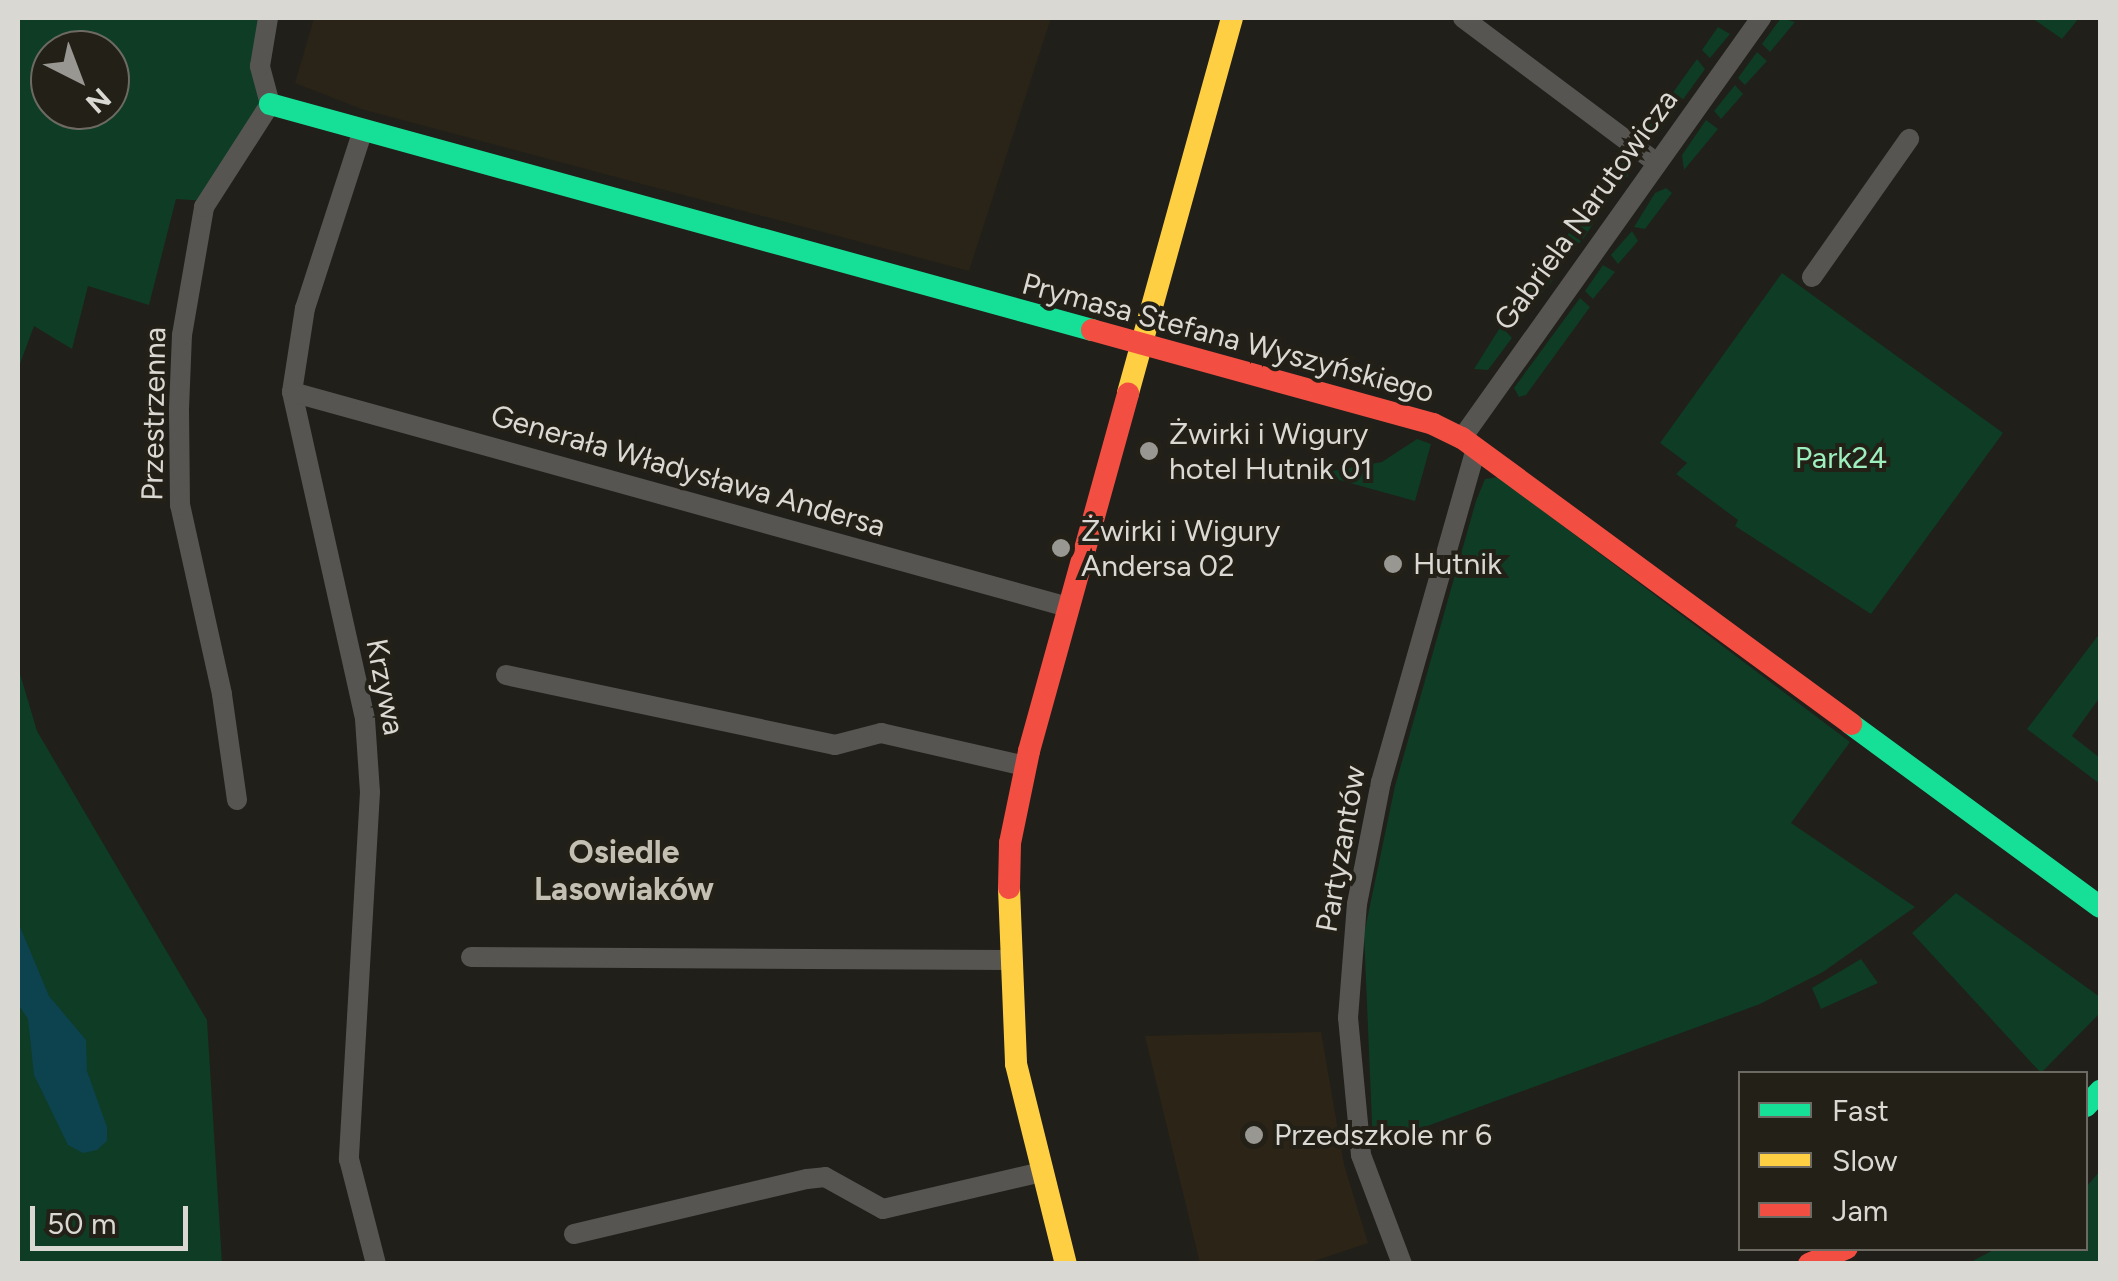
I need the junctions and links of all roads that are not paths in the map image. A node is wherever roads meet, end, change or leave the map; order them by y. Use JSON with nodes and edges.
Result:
{"nodes":[{"id":1,"x":268,"y":18,"type":"edge"},
{"id":2,"x":1232,"y":18,"type":"edge"},
{"id":3,"x":1762,"y":18,"type":"edge"},
{"id":4,"x":1475,"y":20,"type":"edge"},
{"id":5,"x":270,"y":104,"type":"junction"},
{"id":6,"x":362,"y":132,"type":"junction"},
{"id":7,"x":1910,"y":139,"type":"dead end"},
{"id":8,"x":1657,"y":163,"type":"junction"},
{"id":9,"x":1812,"y":277,"type":"dead end"},
{"id":10,"x":1140,"y":345,"type":"junction"},
{"id":11,"x":292,"y":392,"type":"junction"},
{"id":12,"x":1469,"y":443,"type":"junction"},
{"id":13,"x":1068,"y":607,"type":"junction"},
{"id":14,"x":506,"y":675,"type":"dead end"},
{"id":15,"x":1025,"y":766,"type":"junction"},
{"id":16,"x":236,"y":800,"type":"dead end"},
{"id":17,"x":2100,"y":906,"type":"edge"},
{"id":18,"x":471,"y":958,"type":"dead end"},
{"id":19,"x":1007,"y":960,"type":"junction"},
{"id":20,"x":1042,"y":1172,"type":"junction"},
{"id":21,"x":574,"y":1234,"type":"dead end"},
{"id":22,"x":1839,"y":1251,"type":"edge"},
{"id":23,"x":376,"y":1264,"type":"edge"},
{"id":24,"x":1066,"y":1264,"type":"edge"},
{"id":25,"x":1402,"y":1264,"type":"edge"},
{"id":26,"x":1809,"y":1264,"type":"edge"}],
"edges":[{"from":1,"to":5,"type":"street"},
{"from":2,"to":10,"type":"street"},
{"from":3,"to":8,"type":"street","name":"Gabriela Narutowicza"},
{"from":4,"to":8,"type":"street"},
{"from":5,"to":6,"type":"street","name":"Prymasa Stefana Wyszyńskiego"},
{"from":5,"to":16,"type":"street","name":"Przestrzenna"},
{"from":6,"to":10,"type":"street","name":"Prymasa Stefana Wyszyńskiego"},
{"from":6,"to":11,"type":"street","name":"Krzywa"},
{"from":7,"to":9,"type":"street"},
{"from":8,"to":12,"type":"street","name":"Gabriela Narutowicza"},
{"from":10,"to":12,"type":"street","name":"Prymasa Stefana Wyszyńskiego"},
{"from":10,"to":13,"type":"street"},
{"from":11,"to":13,"type":"street","name":"Generała Władysława Andersa"},
{"from":11,"to":23,"type":"street","name":"Krzywa"},
{"from":12,"to":17,"type":"street","name":"Prymasa Stefana Wyszyńskiego"},
{"from":12,"to":25,"type":"street","name":"Partyzantów"},
{"from":13,"to":15,"type":"street"},
{"from":14,"to":15,"type":"street"},
{"from":15,"to":19,"type":"street"},
{"from":18,"to":19,"type":"street"},
{"from":19,"to":20,"type":"street"},
{"from":20,"to":21,"type":"street"},
{"from":20,"to":24,"type":"street"},
{"from":22,"to":26,"type":"street"}]}
